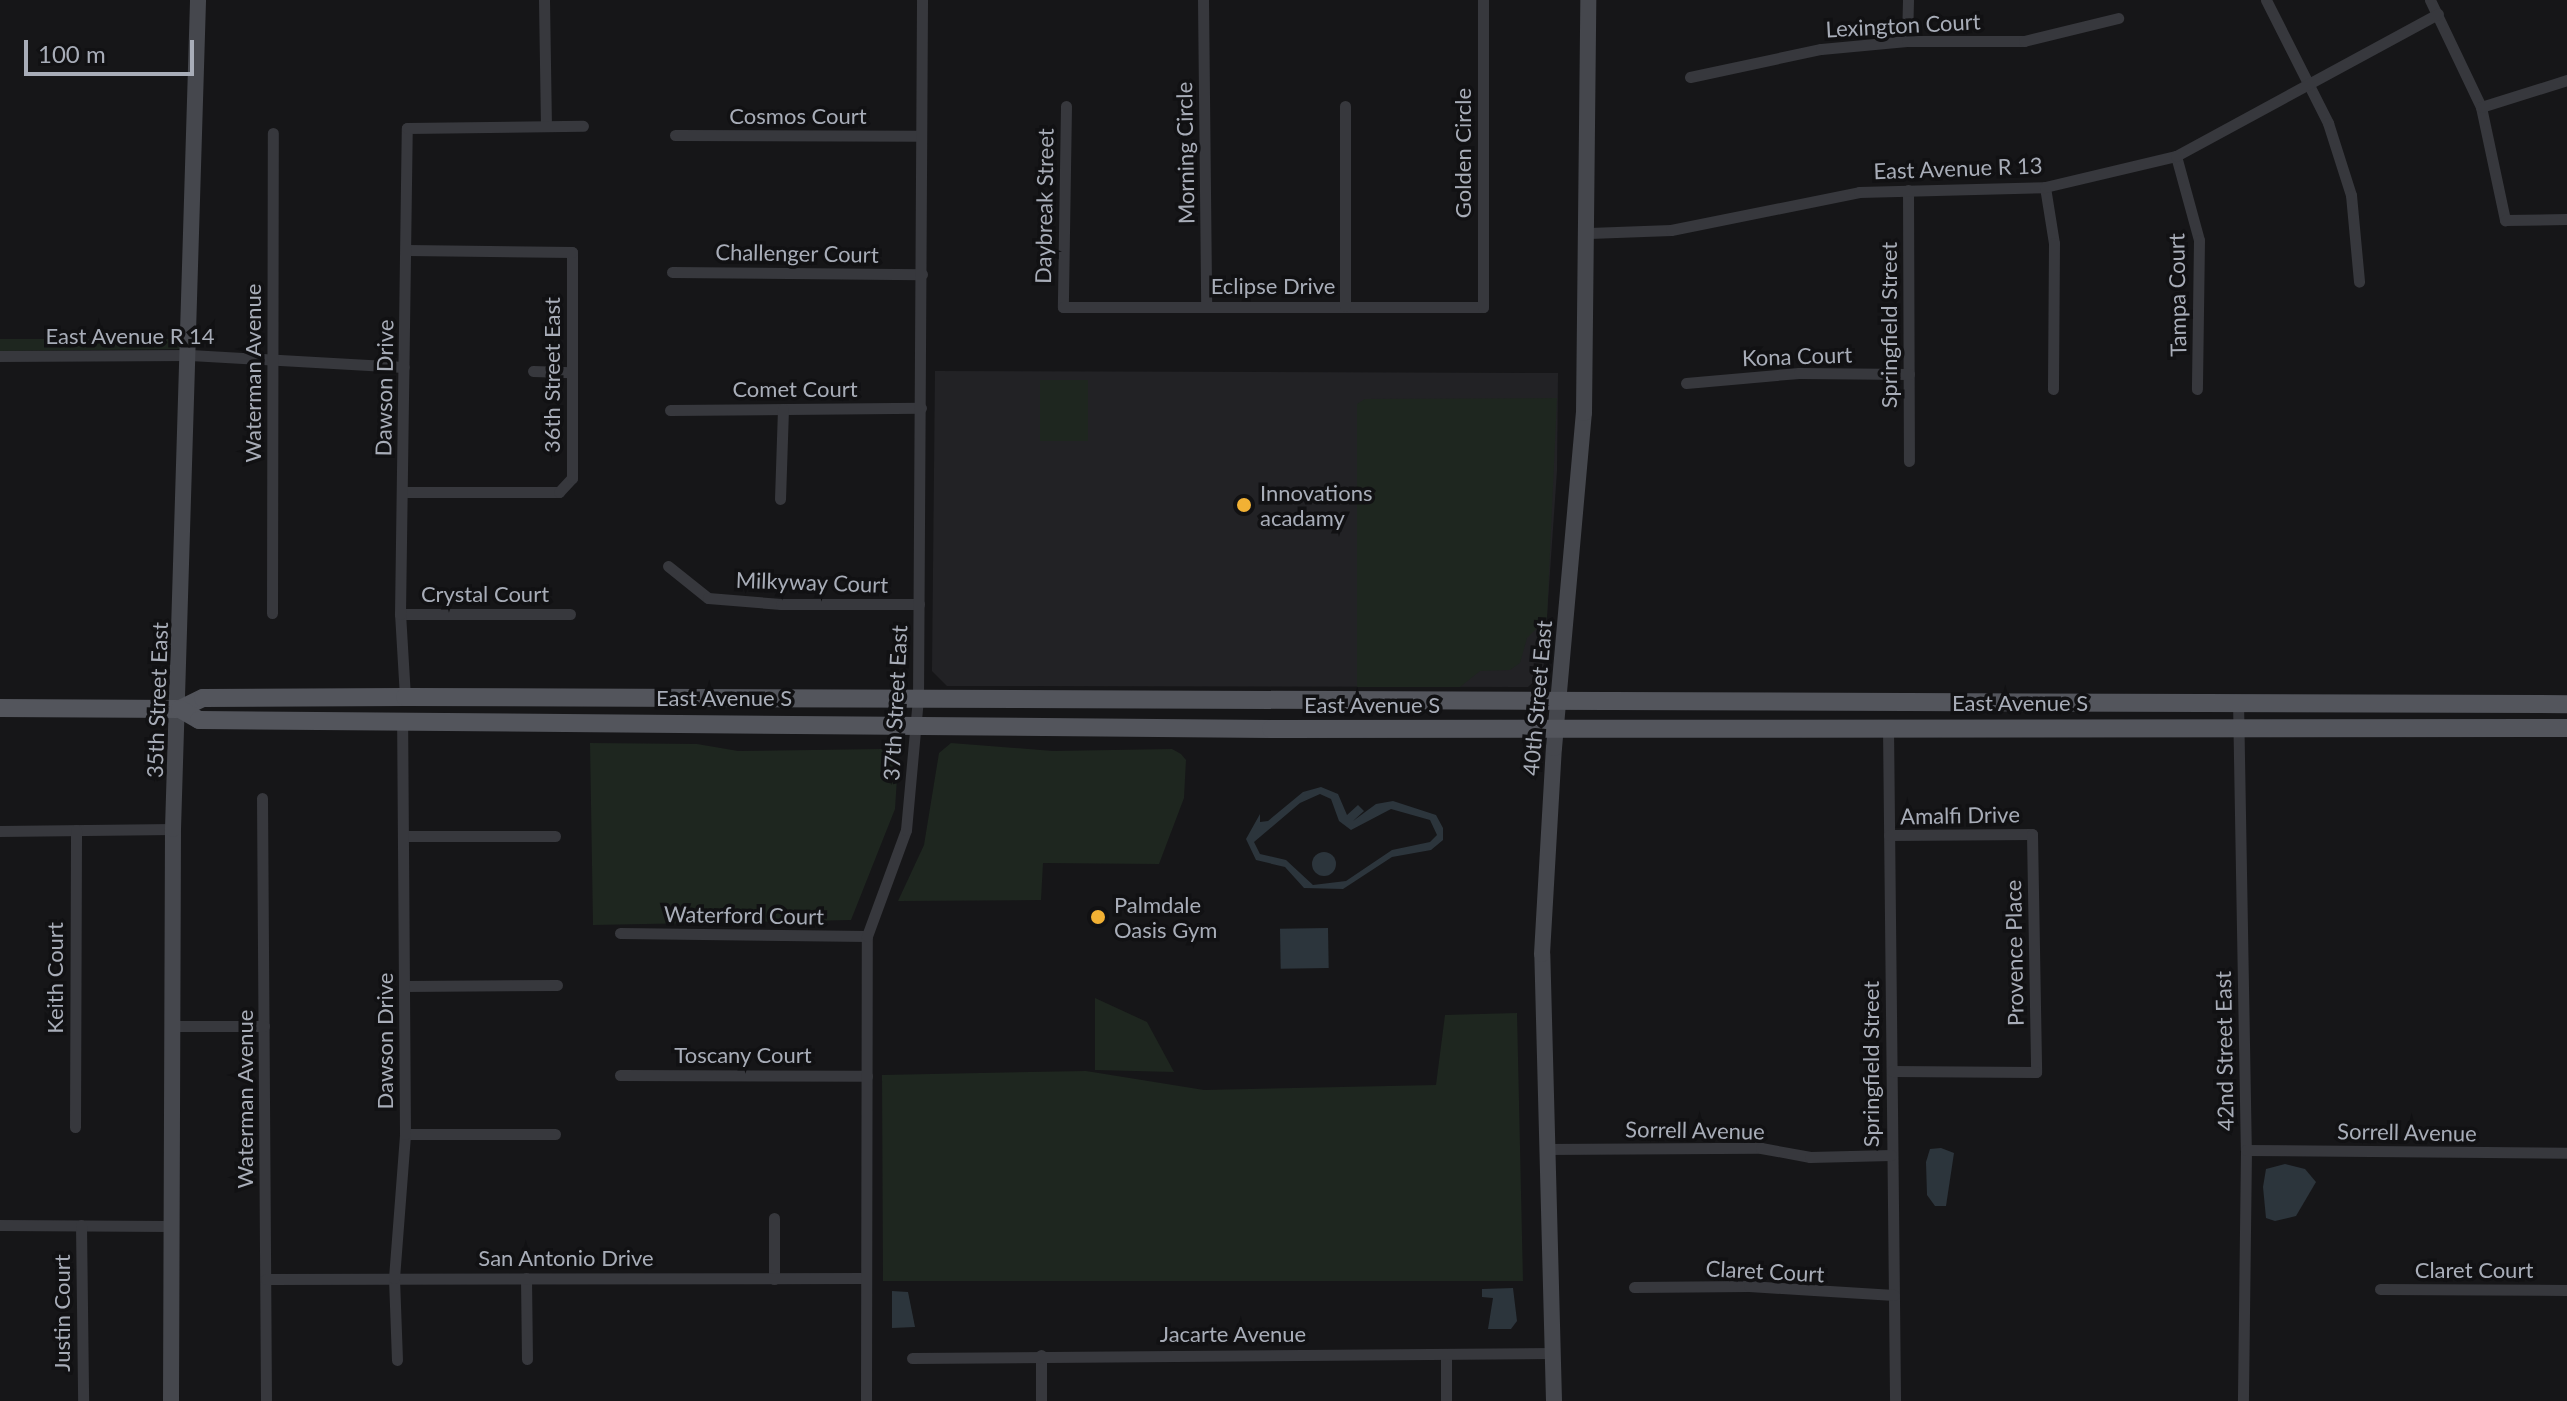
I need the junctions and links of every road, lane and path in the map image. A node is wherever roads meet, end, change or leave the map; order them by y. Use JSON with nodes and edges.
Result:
{"nodes":[{"id":1,"x":198,"y":0,"type":"edge"},
{"id":2,"x":544,"y":0,"type":"edge"},
{"id":3,"x":922,"y":0,"type":"edge"},
{"id":4,"x":1203,"y":0,"type":"edge"},
{"id":5,"x":1483,"y":0,"type":"edge"},
{"id":6,"x":1588,"y":0,"type":"edge"},
{"id":7,"x":1908,"y":0,"type":"edge"},
{"id":8,"x":2266,"y":0,"type":"edge"},
{"id":9,"x":2430,"y":0,"type":"edge"},
{"id":10,"x":2438,"y":14,"type":"junction"},
{"id":11,"x":2118,"y":18,"type":"dead end"},
{"id":12,"x":1907,"y":41,"type":"junction"},
{"id":13,"x":1690,"y":77,"type":"dead end"},
{"id":14,"x":2567,"y":80,"type":"edge"},
{"id":15,"x":2310,"y":85,"type":"junction"},
{"id":16,"x":1066,"y":106,"type":"dead end"},
{"id":17,"x":1345,"y":106,"type":"dead end"},
{"id":18,"x":2481,"y":107,"type":"junction"},
{"id":19,"x":546,"y":126,"type":"junction"},
{"id":20,"x":583,"y":126,"type":"dead end"},
{"id":21,"x":273,"y":133,"type":"dead end"},
{"id":22,"x":675,"y":135,"type":"dead end"},
{"id":23,"x":921,"y":136,"type":"junction"},
{"id":24,"x":2176,"y":156,"type":"junction"},
{"id":25,"x":2045,"y":187,"type":"junction"},
{"id":26,"x":1908,"y":190,"type":"junction"},
{"id":27,"x":2567,"y":219,"type":"edge"},
{"id":28,"x":1589,"y":233,"type":"junction"},
{"id":29,"x":407,"y":250,"type":"junction"},
{"id":30,"x":672,"y":272,"type":"dead end"},
{"id":31,"x":922,"y":274,"type":"junction"},
{"id":32,"x":2359,"y":282,"type":"dead end"},
{"id":33,"x":1206,"y":306,"type":"junction"},
{"id":34,"x":1345,"y":306,"type":"junction"},
{"id":35,"x":1063,"y":307,"type":"joint"},
{"id":36,"x":1483,"y":307,"type":"joint"},
{"id":37,"x":190,"y":355,"type":"junction"},
{"id":38,"x":0,"y":356,"type":"edge"},
{"id":39,"x":274,"y":358,"type":"junction"},
{"id":40,"x":404,"y":367,"type":"junction"},
{"id":41,"x":533,"y":371,"type":"dead end"},
{"id":42,"x":571,"y":372,"type":"junction"},
{"id":43,"x":1909,"y":374,"type":"junction"},
{"id":44,"x":1686,"y":383,"type":"dead end"},
{"id":45,"x":2053,"y":389,"type":"dead end"},
{"id":46,"x":2197,"y":389,"type":"dead end"},
{"id":47,"x":921,"y":408,"type":"junction"},
{"id":48,"x":783,"y":409,"type":"junction"},
{"id":49,"x":670,"y":410,"type":"dead end"},
{"id":50,"x":1909,"y":461,"type":"dead end"},
{"id":51,"x":403,"y":492,"type":"junction"},
{"id":52,"x":780,"y":499,"type":"dead end"},
{"id":53,"x":668,"y":566,"type":"dead end"},
{"id":54,"x":919,"y":604,"type":"junction"},
{"id":55,"x":272,"y":613,"type":"dead end"},
{"id":56,"x":400,"y":614,"type":"junction"},
{"id":57,"x":570,"y":614,"type":"dead end"},
{"id":58,"x":405,"y":697,"type":"junction"},
{"id":59,"x":918,"y":699,"type":"junction"},
{"id":60,"x":1560,"y":700,"type":"junction"},
{"id":61,"x":2238,"y":700,"type":"junction"},
{"id":62,"x":2567,"y":704,"type":"edge"},
{"id":63,"x":0,"y":708,"type":"edge"},
{"id":64,"x":180,"y":709,"type":"junction"},
{"id":65,"x":402,"y":721,"type":"junction"},
{"id":66,"x":917,"y":724,"type":"junction"},
{"id":67,"x":2239,"y":726,"type":"junction"},
{"id":68,"x":1888,"y":727,"type":"junction"},
{"id":69,"x":2567,"y":728,"type":"edge"},
{"id":70,"x":1558,"y":729,"type":"junction"},
{"id":71,"x":262,"y":798,"type":"dead end"},
{"id":72,"x":173,"y":829,"type":"junction"},
{"id":73,"x":76,"y":830,"type":"junction"},
{"id":74,"x":0,"y":831,"type":"edge"},
{"id":75,"x":2032,"y":834,"type":"joint"},
{"id":76,"x":1889,"y":835,"type":"junction"},
{"id":77,"x":404,"y":836,"type":"junction"},
{"id":78,"x":555,"y":836,"type":"dead end"},
{"id":79,"x":620,"y":933,"type":"dead end"},
{"id":80,"x":867,"y":936,"type":"junction"},
{"id":81,"x":557,"y":985,"type":"dead end"},
{"id":82,"x":404,"y":986,"type":"junction"},
{"id":83,"x":172,"y":1026,"type":"junction"},
{"id":84,"x":264,"y":1026,"type":"junction"},
{"id":85,"x":1892,"y":1071,"type":"junction"},
{"id":86,"x":620,"y":1075,"type":"dead end"},
{"id":87,"x":867,"y":1076,"type":"junction"},
{"id":88,"x":75,"y":1127,"type":"dead end"},
{"id":89,"x":405,"y":1134,"type":"junction"},
{"id":90,"x":555,"y":1134,"type":"dead end"},
{"id":91,"x":1545,"y":1149,"type":"junction"},
{"id":92,"x":2246,"y":1150,"type":"junction"},
{"id":93,"x":2567,"y":1153,"type":"edge"},
{"id":94,"x":1891,"y":1155,"type":"junction"},
{"id":95,"x":774,"y":1218,"type":"dead end"},
{"id":96,"x":0,"y":1225,"type":"edge"},
{"id":97,"x":81,"y":1225,"type":"junction"},
{"id":98,"x":169,"y":1226,"type":"junction"},
{"id":99,"x":394,"y":1278,"type":"junction"},
{"id":100,"x":526,"y":1278,"type":"junction"},
{"id":101,"x":866,"y":1278,"type":"junction"},
{"id":102,"x":266,"y":1279,"type":"junction"},
{"id":103,"x":774,"y":1279,"type":"junction"},
{"id":104,"x":1634,"y":1287,"type":"dead end"},
{"id":105,"x":2380,"y":1289,"type":"dead end"},
{"id":106,"x":2567,"y":1290,"type":"edge"},
{"id":107,"x":1894,"y":1295,"type":"junction"},
{"id":108,"x":1553,"y":1353,"type":"junction"},
{"id":109,"x":1446,"y":1354,"type":"junction"},
{"id":110,"x":1041,"y":1355,"type":"junction"},
{"id":111,"x":912,"y":1358,"type":"dead end"},
{"id":112,"x":527,"y":1359,"type":"dead end"},
{"id":113,"x":397,"y":1360,"type":"dead end"},
{"id":114,"x":83,"y":1401,"type":"edge"},
{"id":115,"x":171,"y":1401,"type":"edge"},
{"id":116,"x":266,"y":1401,"type":"edge"},
{"id":117,"x":866,"y":1401,"type":"edge"},
{"id":118,"x":1041,"y":1401,"type":"edge"},
{"id":119,"x":1446,"y":1401,"type":"edge"},
{"id":120,"x":1554,"y":1401,"type":"edge"},
{"id":121,"x":1895,"y":1401,"type":"edge"},
{"id":122,"x":2243,"y":1401,"type":"edge"}],
"edges":[{"from":1,"to":37,"type":"main road","name":"35th Street East"},
{"from":2,"to":19,"type":"street"},
{"from":3,"to":23,"type":"street","name":"37th Street East"},
{"from":4,"to":33,"type":"street","name":"Morning Circle"},
{"from":5,"to":36,"type":"street","name":"Golden Circle"},
{"from":6,"to":28,"type":"main road","name":"40th Street East"},
{"from":7,"to":12,"type":"street"},
{"from":8,"to":15,"type":"street"},
{"from":9,"to":10,"type":"street"},
{"from":10,"to":15,"type":"street","name":"East Avenue R 13"},
{"from":10,"to":18,"type":"street"},
{"from":11,"to":12,"type":"street","name":"Lexington Court"},
{"from":12,"to":13,"type":"street","name":"Lexington Court"},
{"from":14,"to":18,"type":"street"},
{"from":15,"to":24,"type":"street","name":"East Avenue R 13"},
{"from":15,"to":32,"type":"street"},
{"from":16,"to":35,"type":"street","name":"Daybreak Street"},
{"from":17,"to":34,"type":"street"},
{"from":18,"to":27,"type":"street"},
{"from":19,"to":20,"type":"street"},
{"from":19,"to":29,"type":"street","name":"Dawson Drive"},
{"from":21,"to":39,"type":"street","name":"Waterman Avenue"},
{"from":22,"to":23,"type":"street","name":"Cosmos Court"},
{"from":23,"to":31,"type":"street","name":"37th Street East"},
{"from":24,"to":25,"type":"street","name":"East Avenue R 13"},
{"from":24,"to":46,"type":"street","name":"Tampa Court"},
{"from":25,"to":26,"type":"street","name":"East Avenue R 13"},
{"from":25,"to":45,"type":"street"},
{"from":26,"to":28,"type":"street","name":"East Avenue R 13"},
{"from":26,"to":43,"type":"street","name":"Springfield Street"},
{"from":28,"to":60,"type":"main road","name":"40th Street East"},
{"from":29,"to":40,"type":"street","name":"Dawson Drive"},
{"from":29,"to":42,"type":"street","name":"36th Street East"},
{"from":30,"to":31,"type":"street","name":"Challenger Court"},
{"from":31,"to":47,"type":"street","name":"37th Street East"},
{"from":33,"to":34,"type":"street","name":"Eclipse Drive"},
{"from":33,"to":35,"type":"street","name":"Eclipse Drive"},
{"from":34,"to":36,"type":"street","name":"Eclipse Drive"},
{"from":37,"to":38,"type":"street","name":"East Avenue R 14"},
{"from":37,"to":39,"type":"street","name":"East Avenue R 14"},
{"from":37,"to":64,"type":"main road","name":"35th Street East"},
{"from":39,"to":40,"type":"street","name":"East Avenue R 14"},
{"from":39,"to":55,"type":"street","name":"Waterman Avenue"},
{"from":40,"to":51,"type":"street","name":"Dawson Drive"},
{"from":41,"to":42,"type":"street"},
{"from":42,"to":51,"type":"street","name":"36th Street East"},
{"from":43,"to":44,"type":"street","name":"Kona Court"},
{"from":43,"to":50,"type":"street","name":"Springfield Street"},
{"from":47,"to":48,"type":"street","name":"Comet Court"},
{"from":47,"to":54,"type":"street","name":"37th Street East"},
{"from":48,"to":49,"type":"street","name":"Comet Court"},
{"from":48,"to":52,"type":"street"},
{"from":51,"to":56,"type":"street","name":"Dawson Drive"},
{"from":53,"to":54,"type":"street","name":"Milkyway Court"},
{"from":54,"to":59,"type":"street","name":"37th Street East"},
{"from":56,"to":57,"type":"street","name":"Crystal Court"},
{"from":56,"to":58,"type":"street","name":"Dawson Drive"},
{"from":58,"to":59,"type":"main road","name":"East Avenue S"},
{"from":58,"to":64,"type":"main road","name":"East Avenue S"},
{"from":59,"to":60,"type":"main road","name":"East Avenue S"},
{"from":59,"to":66,"type":"street","name":"37th Street East"},
{"from":60,"to":61,"type":"main road","name":"East Avenue S"},
{"from":60,"to":70,"type":"main road","name":"40th Street East"},
{"from":61,"to":62,"type":"main road","name":"East Avenue S"},
{"from":61,"to":67,"type":"street","name":"42nd Street East"},
{"from":63,"to":64,"type":"main road","name":"East Avenue S"},
{"from":64,"to":65,"type":"main road","name":"East Avenue S"},
{"from":64,"to":72,"type":"main road","name":"35th Street East"},
{"from":65,"to":66,"type":"main road","name":"East Avenue S"},
{"from":65,"to":77,"type":"street","name":"Dawson Drive"},
{"from":66,"to":70,"type":"main road","name":"East Avenue S"},
{"from":66,"to":80,"type":"street","name":"37th Street East"},
{"from":67,"to":68,"type":"main road","name":"East Avenue S"},
{"from":67,"to":69,"type":"main road","name":"East Avenue S"},
{"from":67,"to":92,"type":"street","name":"42nd Street East"},
{"from":68,"to":70,"type":"main road","name":"East Avenue S"},
{"from":68,"to":76,"type":"street","name":"Springfield Street"},
{"from":70,"to":91,"type":"main road","name":"40th Street East"},
{"from":71,"to":84,"type":"street","name":"Waterman Avenue"},
{"from":72,"to":73,"type":"street"},
{"from":72,"to":83,"type":"main road","name":"35th Street East"},
{"from":73,"to":74,"type":"street"},
{"from":73,"to":88,"type":"street","name":"Keith Court"},
{"from":75,"to":76,"type":"street","name":"Amalfi Drive"},
{"from":75,"to":85,"type":"street","name":"Provence Place"},
{"from":76,"to":85,"type":"street","name":"Springfield Street"},
{"from":77,"to":78,"type":"street"},
{"from":77,"to":82,"type":"street","name":"Dawson Drive"},
{"from":79,"to":80,"type":"street","name":"Waterford Court"},
{"from":80,"to":87,"type":"street","name":"37th Street East"},
{"from":81,"to":82,"type":"street"},
{"from":82,"to":89,"type":"street","name":"Dawson Drive"},
{"from":83,"to":84,"type":"street"},
{"from":83,"to":98,"type":"main road","name":"35th Street East"},
{"from":84,"to":102,"type":"street","name":"Waterman Avenue"},
{"from":85,"to":94,"type":"street","name":"Springfield Street"},
{"from":86,"to":87,"type":"street","name":"Toscany Court"},
{"from":87,"to":101,"type":"street","name":"37th Street East"},
{"from":89,"to":90,"type":"street"},
{"from":89,"to":99,"type":"street","name":"Dawson Drive"},
{"from":91,"to":94,"type":"street","name":"Sorrell Avenue"},
{"from":91,"to":108,"type":"main road","name":"40th Street East"},
{"from":92,"to":93,"type":"street","name":"Sorrell Avenue"},
{"from":92,"to":122,"type":"street","name":"42nd Street East"},
{"from":94,"to":107,"type":"street","name":"Springfield Street"},
{"from":95,"to":103,"type":"street"},
{"from":96,"to":97,"type":"street"},
{"from":97,"to":98,"type":"street"},
{"from":97,"to":114,"type":"street","name":"Justin Court"},
{"from":98,"to":115,"type":"main road","name":"35th Street East"},
{"from":99,"to":100,"type":"street","name":"San Antonio Drive"},
{"from":99,"to":102,"type":"street","name":"San Antonio Drive"},
{"from":99,"to":113,"type":"street","name":"Dawson Drive"},
{"from":100,"to":103,"type":"street","name":"San Antonio Drive"},
{"from":100,"to":112,"type":"street"},
{"from":101,"to":103,"type":"street","name":"San Antonio Drive"},
{"from":101,"to":117,"type":"street","name":"37th Street East"},
{"from":102,"to":116,"type":"street","name":"Waterman Avenue"},
{"from":104,"to":107,"type":"street","name":"Claret Court"},
{"from":105,"to":106,"type":"street","name":"Claret Court"},
{"from":107,"to":121,"type":"street","name":"Springfield Street"},
{"from":108,"to":109,"type":"street","name":"Jacarte Avenue"},
{"from":108,"to":120,"type":"main road","name":"40th Street East"},
{"from":109,"to":110,"type":"street","name":"Jacarte Avenue"},
{"from":109,"to":119,"type":"street"},
{"from":110,"to":111,"type":"street","name":"Jacarte Avenue"},
{"from":110,"to":118,"type":"street"}]}
